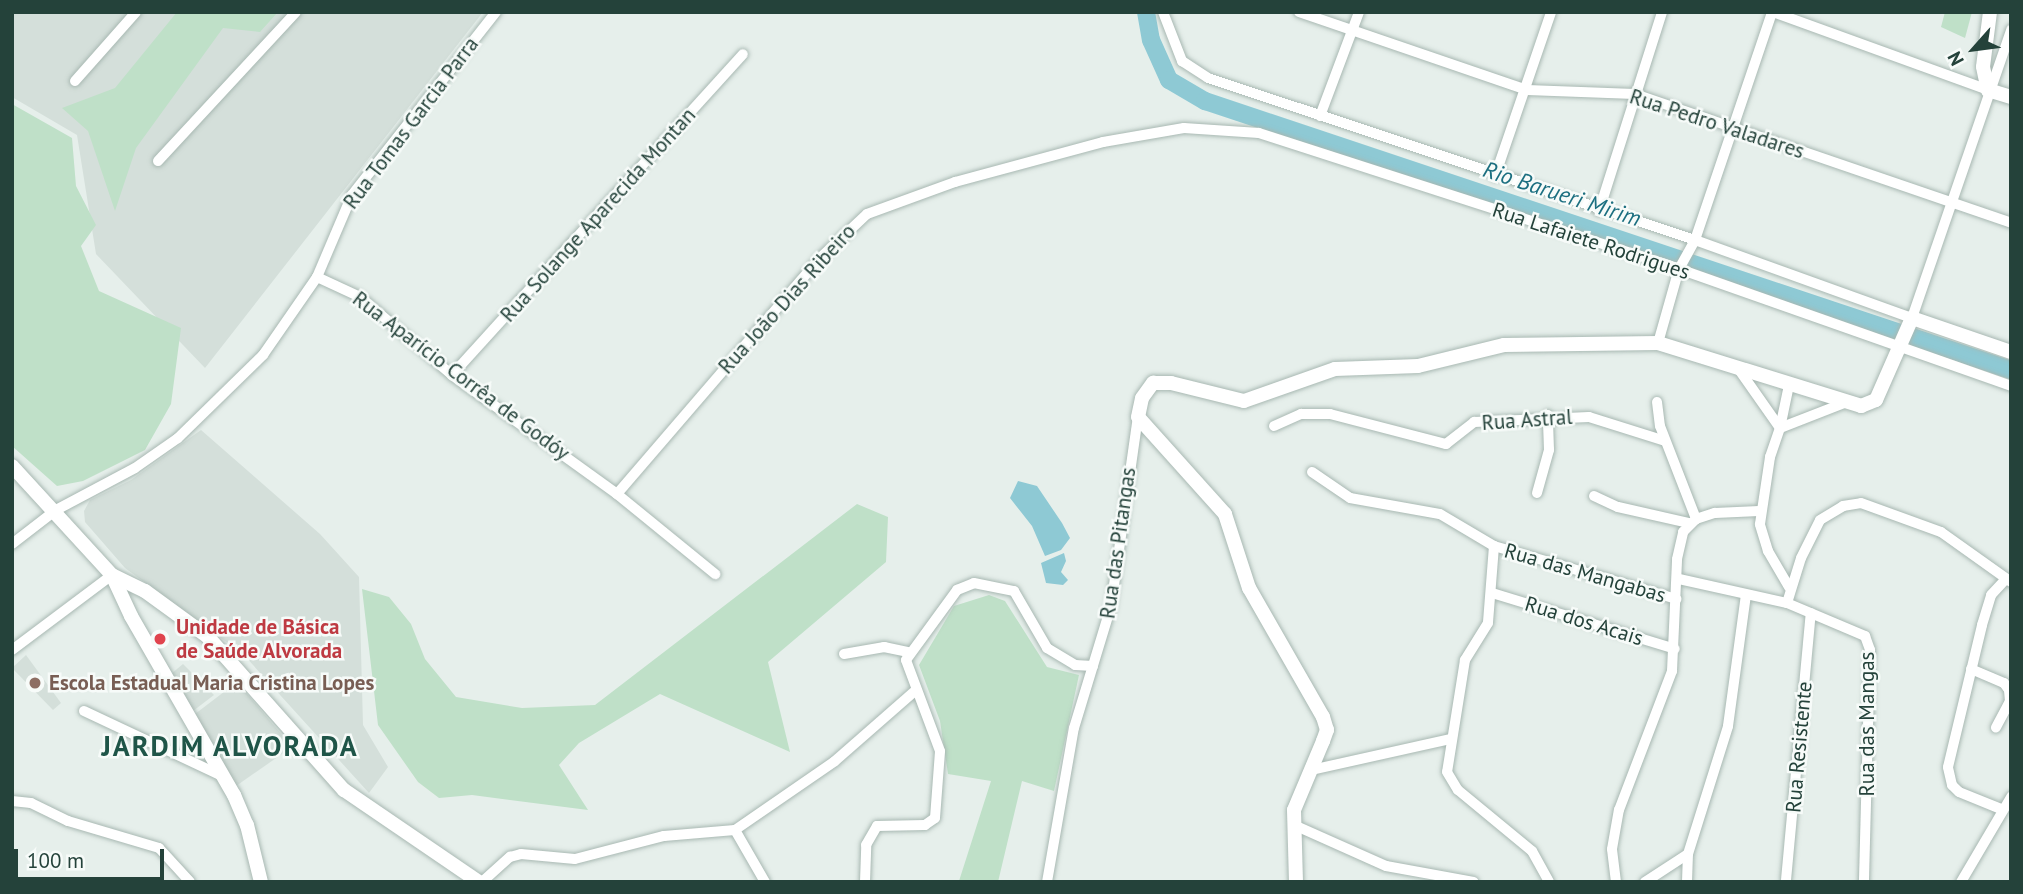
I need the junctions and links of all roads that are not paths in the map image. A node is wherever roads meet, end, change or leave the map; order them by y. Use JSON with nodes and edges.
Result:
{"nodes":[{"id":1,"x":136,"y":12,"type":"edge"},
{"id":2,"x":296,"y":12,"type":"edge"},
{"id":3,"x":496,"y":12,"type":"edge"},
{"id":4,"x":1163,"y":12,"type":"edge"},
{"id":5,"x":1299,"y":12,"type":"edge"},
{"id":6,"x":1359,"y":12,"type":"edge"},
{"id":7,"x":1551,"y":12,"type":"edge"},
{"id":8,"x":1662,"y":12,"type":"edge"},
{"id":9,"x":1772,"y":12,"type":"edge"},
{"id":10,"x":1990,"y":12,"type":"edge"},
{"id":11,"x":2011,"y":30,"type":"edge"},
{"id":12,"x":1353,"y":31,"type":"junction"},
{"id":13,"x":743,"y":54,"type":"dead end"},
{"id":14,"x":75,"y":81,"type":"dead end"},
{"id":15,"x":1527,"y":90,"type":"junction"},
{"id":16,"x":1988,"y":90,"type":"junction"},
{"id":17,"x":1635,"y":94,"type":"junction"},
{"id":18,"x":2011,"y":97,"type":"edge"},
{"id":19,"x":1320,"y":116,"type":"junction"},
{"id":20,"x":1734,"y":128,"type":"junction"},
{"id":21,"x":1164,"y":132,"type":"joint"},
{"id":22,"x":158,"y":161,"type":"dead end"},
{"id":23,"x":1495,"y":176,"type":"junction"},
{"id":24,"x":1949,"y":202,"type":"junction"},
{"id":25,"x":1599,"y":211,"type":"junction"},
{"id":26,"x":2011,"y":223,"type":"edge"},
{"id":27,"x":1693,"y":243,"type":"junction"},
{"id":28,"x":1681,"y":266,"type":"junction"},
{"id":29,"x":317,"y":276,"type":"junction"},
{"id":30,"x":1910,"y":321,"type":"junction"},
{"id":31,"x":1658,"y":343,"type":"junction"},
{"id":32,"x":1902,"y":344,"type":"junction"},
{"id":33,"x":2011,"y":352,"type":"edge"},
{"id":34,"x":1740,"y":371,"type":"junction"},
{"id":35,"x":452,"y":374,"type":"junction"},
{"id":36,"x":1789,"y":385,"type":"junction"},
{"id":37,"x":2011,"y":386,"type":"edge"},
{"id":38,"x":1657,"y":402,"type":"dead end"},
{"id":39,"x":1847,"y":402,"type":"junction"},
{"id":40,"x":1548,"y":415,"type":"junction"},
{"id":41,"x":1138,"y":417,"type":"junction"},
{"id":42,"x":1274,"y":426,"type":"dead end"},
{"id":43,"x":1780,"y":428,"type":"junction"},
{"id":44,"x":1665,"y":441,"type":"junction"},
{"id":45,"x":12,"y":466,"type":"edge"},
{"id":46,"x":1312,"y":472,"type":"dead end"},
{"id":47,"x":1537,"y":493,"type":"dead end"},
{"id":48,"x":617,"y":494,"type":"junction"},
{"id":49,"x":1594,"y":496,"type":"dead end"},
{"id":50,"x":56,"y":510,"type":"junction"},
{"id":51,"x":1759,"y":510,"type":"junction"},
{"id":52,"x":1693,"y":521,"type":"junction"},
{"id":53,"x":12,"y":544,"type":"edge"},
{"id":54,"x":1494,"y":546,"type":"junction"},
{"id":55,"x":715,"y":574,"type":"dead end"},
{"id":56,"x":112,"y":575,"type":"junction"},
{"id":57,"x":1679,"y":579,"type":"junction"},
{"id":58,"x":2008,"y":581,"type":"edge"},
{"id":59,"x":1789,"y":587,"type":"junction"},
{"id":60,"x":1492,"y":593,"type":"junction"},
{"id":61,"x":1745,"y":595,"type":"junction"},
{"id":62,"x":1676,"y":599,"type":"junction"},
{"id":63,"x":1787,"y":603,"type":"junction"},
{"id":64,"x":1811,"y":613,"type":"junction"},
{"id":65,"x":1675,"y":649,"type":"junction"},
{"id":66,"x":12,"y":650,"type":"edge"},
{"id":67,"x":908,"y":652,"type":"junction"},
{"id":68,"x":844,"y":654,"type":"dead end"},
{"id":69,"x":1093,"y":666,"type":"junction"},
{"id":70,"x":1971,"y":669,"type":"junction"},
{"id":71,"x":916,"y":690,"type":"junction"},
{"id":72,"x":84,"y":711,"type":"dead end"},
{"id":73,"x":1996,"y":727,"type":"dead end"},
{"id":74,"x":1451,"y":739,"type":"junction"},
{"id":75,"x":1311,"y":770,"type":"junction"},
{"id":76,"x":224,"y":778,"type":"junction"},
{"id":77,"x":2011,"y":797,"type":"edge"},
{"id":78,"x":12,"y":801,"type":"edge"},
{"id":79,"x":2001,"y":809,"type":"junction"},
{"id":80,"x":1294,"y":825,"type":"junction"},
{"id":81,"x":735,"y":830,"type":"junction"},
{"id":82,"x":1688,"y":854,"type":"junction"},
{"id":83,"x":1786,"y":880,"type":"edge"},
{"id":84,"x":1865,"y":881,"type":"edge"},
{"id":85,"x":190,"y":882,"type":"edge"},
{"id":86,"x":261,"y":882,"type":"edge"},
{"id":87,"x":480,"y":882,"type":"edge"},
{"id":88,"x":765,"y":882,"type":"edge"},
{"id":89,"x":865,"y":882,"type":"edge"},
{"id":90,"x":1047,"y":882,"type":"edge"},
{"id":91,"x":1296,"y":882,"type":"edge"},
{"id":92,"x":1474,"y":882,"type":"edge"},
{"id":93,"x":1549,"y":882,"type":"edge"},
{"id":94,"x":1616,"y":882,"type":"edge"},
{"id":95,"x":1645,"y":882,"type":"edge"},
{"id":96,"x":1687,"y":882,"type":"edge"},
{"id":97,"x":1961,"y":882,"type":"edge"}],
"edges":[{"from":1,"to":14,"type":"street"},
{"from":2,"to":22,"type":"street"},
{"from":3,"to":29,"type":"street","name":"Rua Tomas Garcia Parra"},
{"from":4,"to":19,"type":"street","name":"Rua Lafaiete Rodrigues"},
{"from":5,"to":12,"type":"street","name":"Rua Pedro Valadares"},
{"from":6,"to":12,"type":"street"},
{"from":7,"to":15,"type":"street"},
{"from":8,"to":17,"type":"street"},
{"from":9,"to":16,"type":"street"},
{"from":9,"to":20,"type":"street"},
{"from":10,"to":16,"type":"main road"},
{"from":11,"to":16,"type":"street"},
{"from":12,"to":15,"type":"street","name":"Rua Pedro Valadares"},
{"from":12,"to":19,"type":"street"},
{"from":13,"to":35,"type":"street","name":"Rua Solange Aparecida Montan"},
{"from":15,"to":17,"type":"street","name":"Rua Pedro Valadares"},
{"from":15,"to":23,"type":"street"},
{"from":16,"to":18,"type":"main road"},
{"from":16,"to":24,"type":"street"},
{"from":17,"to":20,"type":"street","name":"Rua Pedro Valadares"},
{"from":17,"to":25,"type":"street"},
{"from":19,"to":23,"type":"street","name":"Rua Lafaiete Rodrigues"},
{"from":20,"to":24,"type":"street","name":"Rua Pedro Valadares"},
{"from":20,"to":27,"type":"street"},
{"from":21,"to":28,"type":"street","name":"Rua Lafaiete Rodrigues"},
{"from":21,"to":48,"type":"street","name":"Rua João Dias Ribeiro"},
{"from":23,"to":25,"type":"street","name":"Rua Lafaiete Rodrigues"},
{"from":24,"to":26,"type":"street","name":"Rua Pedro Valadares"},
{"from":24,"to":30,"type":"street"},
{"from":25,"to":27,"type":"street","name":"Rua Lafaiete Rodrigues"},
{"from":27,"to":28,"type":"street"},
{"from":27,"to":30,"type":"street","name":"Rua Lafaiete Rodrigues"},
{"from":28,"to":31,"type":"street"},
{"from":28,"to":32,"type":"street","name":"Rua Lafaiete Rodrigues"},
{"from":29,"to":35,"type":"street","name":"Rua Aparício Corrêa de Godóy"},
{"from":29,"to":50,"type":"street"},
{"from":30,"to":32,"type":"main road"},
{"from":30,"to":33,"type":"main road"},
{"from":31,"to":34,"type":"main road"},
{"from":31,"to":41,"type":"main road"},
{"from":32,"to":37,"type":"street","name":"Rua Lafaiete Rodrigues"},
{"from":32,"to":39,"type":"main road"},
{"from":34,"to":36,"type":"main road"},
{"from":34,"to":43,"type":"street"},
{"from":35,"to":48,"type":"street","name":"Rua Aparício Corrêa de Godóy"},
{"from":36,"to":39,"type":"main road"},
{"from":36,"to":43,"type":"street"},
{"from":38,"to":44,"type":"street"},
{"from":39,"to":43,"type":"street"},
{"from":40,"to":42,"type":"street","name":"Rua Astral"},
{"from":40,"to":44,"type":"street","name":"Rua Astral"},
{"from":40,"to":47,"type":"street"},
{"from":41,"to":69,"type":"street","name":"Rua das Pitangas"},
{"from":41,"to":75,"type":"main road"},
{"from":43,"to":51,"type":"street"},
{"from":44,"to":52,"type":"street"},
{"from":45,"to":50,"type":"main road"},
{"from":46,"to":54,"type":"street","name":"Rua das Mangabas"},
{"from":48,"to":55,"type":"street","name":"Rua Aparício Corrêa de Godóy"},
{"from":49,"to":52,"type":"street"},
{"from":50,"to":53,"type":"street"},
{"from":50,"to":56,"type":"main road"},
{"from":51,"to":52,"type":"street"},
{"from":51,"to":59,"type":"street"},
{"from":52,"to":57,"type":"street"},
{"from":54,"to":60,"type":"street","name":"Rua das Mangabas"},
{"from":54,"to":62,"type":"street","name":"Rua das Mangabas"},
{"from":56,"to":66,"type":"street"},
{"from":56,"to":76,"type":"main road"},
{"from":56,"to":87,"type":"main road"},
{"from":57,"to":61,"type":"street","name":"Rua das Mangas"},
{"from":57,"to":62,"type":"street"},
{"from":58,"to":59,"type":"street"},
{"from":58,"to":70,"type":"street"},
{"from":59,"to":63,"type":"street"},
{"from":60,"to":65,"type":"street","name":"Rua dos Acais"},
{"from":60,"to":74,"type":"street","name":"Rua das Mangabas"},
{"from":61,"to":63,"type":"street","name":"Rua das Mangas"},
{"from":61,"to":82,"type":"street"},
{"from":62,"to":65,"type":"street"},
{"from":63,"to":64,"type":"street","name":"Rua das Mangas"},
{"from":64,"to":83,"type":"street","name":"Rua Resistente"},
{"from":64,"to":84,"type":"street","name":"Rua das Mangas"},
{"from":65,"to":94,"type":"street"},
{"from":67,"to":68,"type":"street"},
{"from":67,"to":69,"type":"street"},
{"from":67,"to":71,"type":"street"},
{"from":69,"to":90,"type":"street","name":"Rua das Pitangas"},
{"from":70,"to":73,"type":"street"},
{"from":70,"to":79,"type":"street"},
{"from":71,"to":81,"type":"street"},
{"from":71,"to":89,"type":"street"},
{"from":72,"to":76,"type":"street"},
{"from":74,"to":75,"type":"street"},
{"from":74,"to":93,"type":"street","name":"Rua das Mangabas"},
{"from":75,"to":80,"type":"main road"},
{"from":76,"to":86,"type":"main road"},
{"from":77,"to":79,"type":"street"},
{"from":78,"to":85,"type":"street"},
{"from":79,"to":97,"type":"street"},
{"from":80,"to":91,"type":"main road"},
{"from":80,"to":92,"type":"street"},
{"from":81,"to":87,"type":"street"},
{"from":81,"to":88,"type":"street"},
{"from":82,"to":95,"type":"street"},
{"from":82,"to":96,"type":"street"}]}
